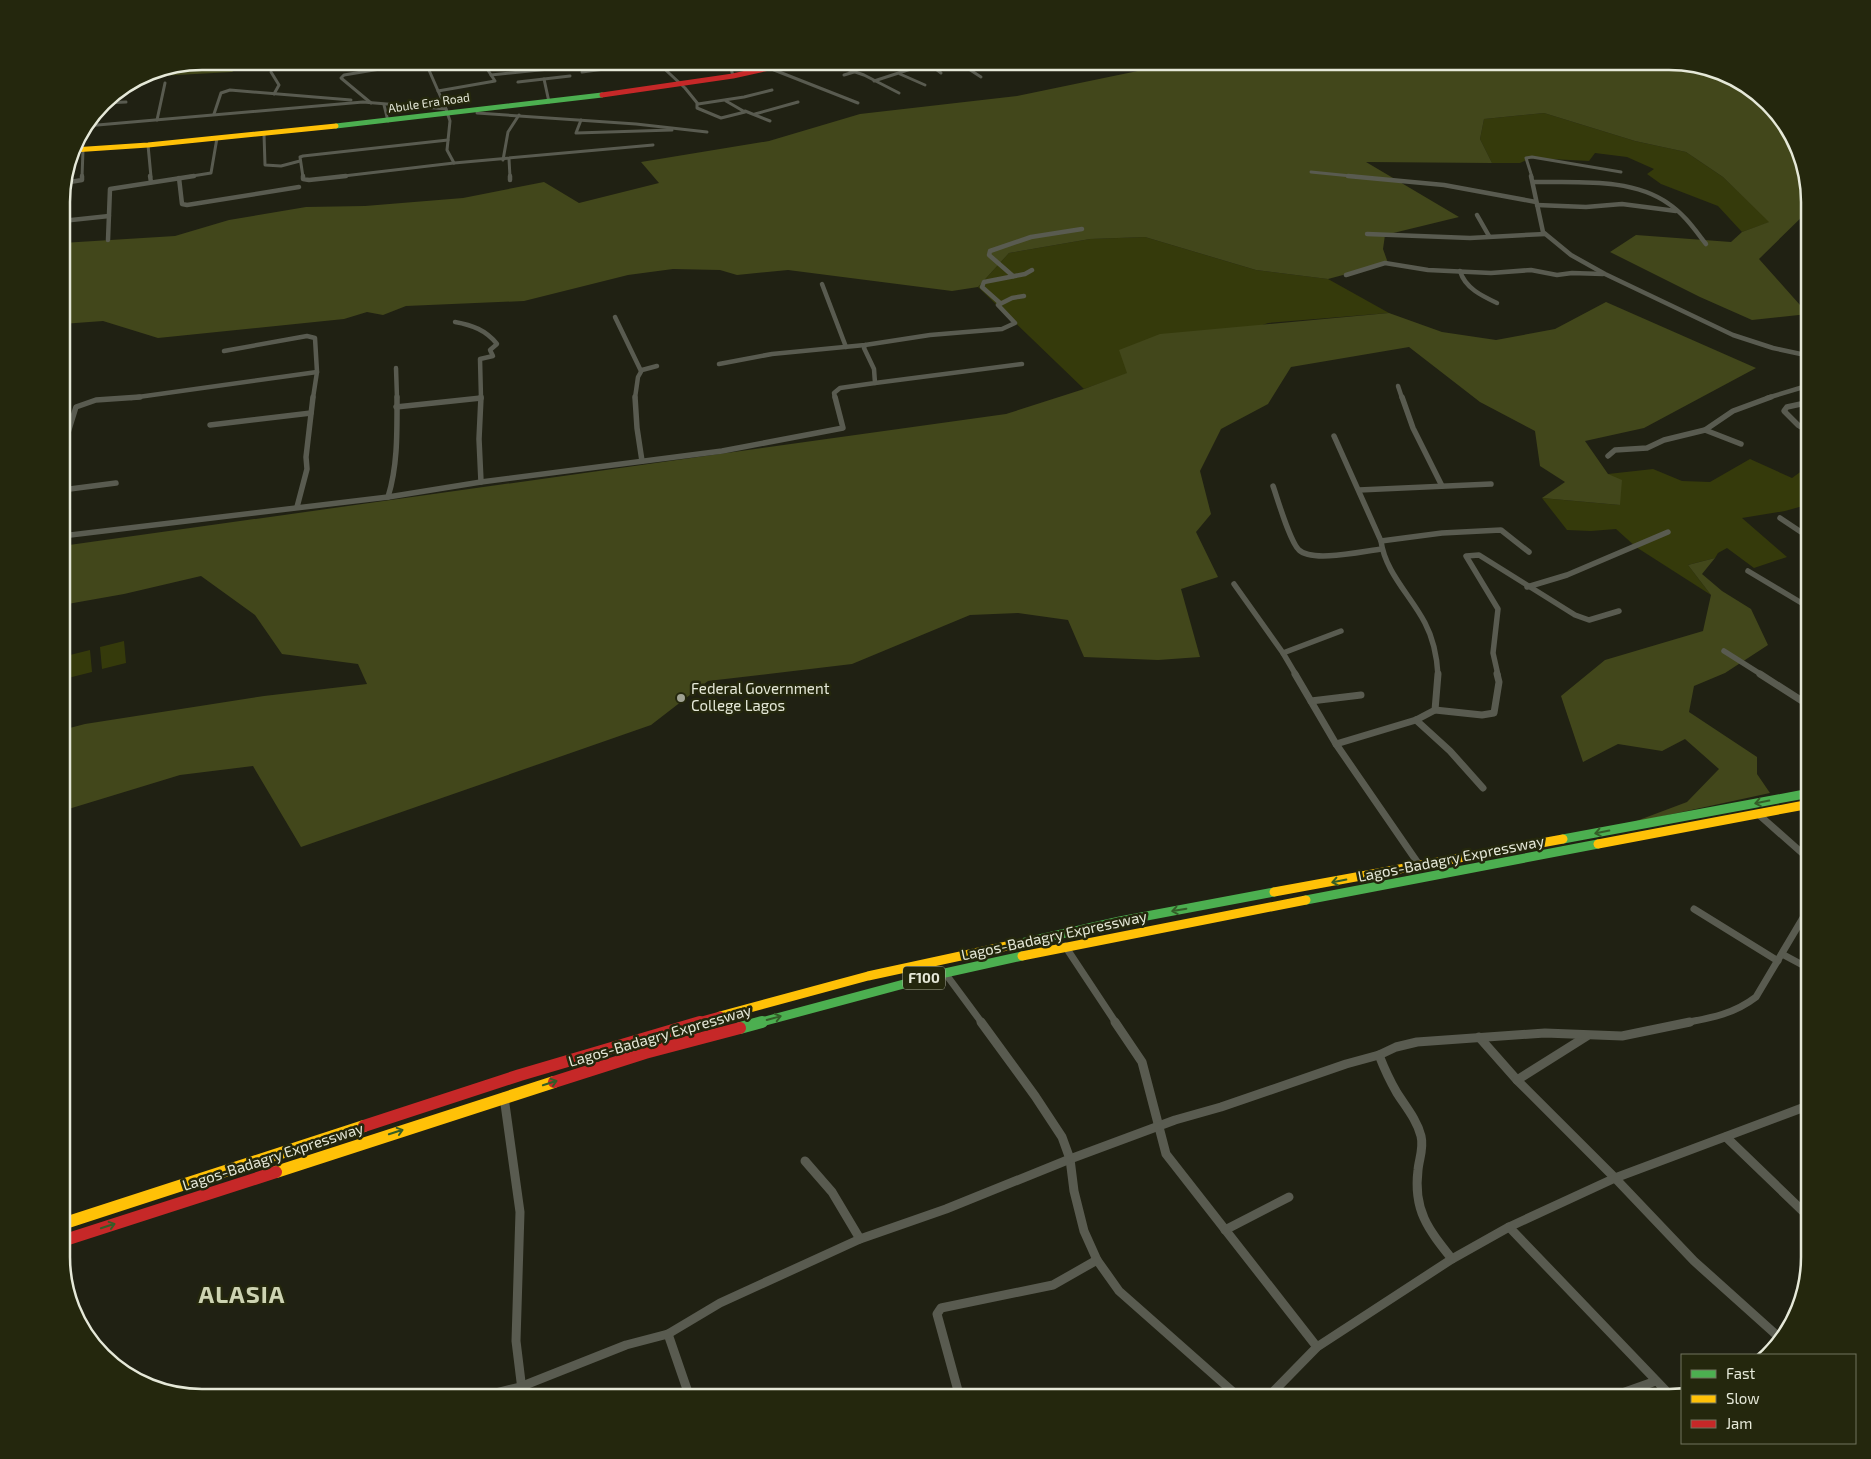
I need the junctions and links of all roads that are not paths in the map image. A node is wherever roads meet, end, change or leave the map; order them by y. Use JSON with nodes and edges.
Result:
{"nodes":[{"id":1,"x":374,"y":70,"type":"edge"},
{"id":2,"x":429,"y":70,"type":"edge"},
{"id":3,"x":488,"y":70,"type":"edge"},
{"id":4,"x":540,"y":70,"type":"edge"},
{"id":5,"x":597,"y":70,"type":"edge"},
{"id":6,"x":664,"y":70,"type":"edge"},
{"id":7,"x":731,"y":70,"type":"edge"},
{"id":8,"x":761,"y":70,"type":"edge"},
{"id":9,"x":775,"y":70,"type":"edge"},
{"id":10,"x":848,"y":70,"type":"edge"},
{"id":11,"x":910,"y":70,"type":"edge"},
{"id":12,"x":937,"y":70,"type":"edge"},
{"id":13,"x":971,"y":70,"type":"edge"},
{"id":14,"x":271,"y":72,"type":"dead end"},
{"id":15,"x":582,"y":72,"type":"dead end"},
{"id":16,"x":854,"y":72,"type":"junction"},
{"id":17,"x":941,"y":73,"type":"dead end"},
{"id":18,"x":900,"y":74,"type":"junction"},
{"id":19,"x":491,"y":75,"type":"junction"},
{"id":20,"x":844,"y":75,"type":"dead end"},
{"id":21,"x":570,"y":76,"type":"dead end"},
{"id":22,"x":733,"y":76,"type":"junction"},
{"id":23,"x":981,"y":77,"type":"dead end"},
{"id":24,"x":544,"y":79,"type":"junction"},
{"id":25,"x":874,"y":81,"type":"junction"},
{"id":26,"x":518,"y":82,"type":"dead end"},
{"id":27,"x":678,"y":83,"type":"junction"},
{"id":28,"x":165,"y":84,"type":"dead end"},
{"id":29,"x":925,"y":85,"type":"dead end"},
{"id":30,"x":438,"y":90,"type":"junction"},
{"id":31,"x":772,"y":90,"type":"dead end"},
{"id":32,"x":899,"y":93,"type":"dead end"},
{"id":33,"x":274,"y":94,"type":"junction"},
{"id":34,"x":725,"y":100,"type":"junction"},
{"id":35,"x":116,"y":102,"type":"edge"},
{"id":36,"x":126,"y":102,"type":"dead end"},
{"id":37,"x":363,"y":102,"type":"junction"},
{"id":38,"x":549,"y":102,"type":"junction"},
{"id":39,"x":798,"y":102,"type":"dead end"},
{"id":40,"x":372,"y":103,"type":"junction"},
{"id":41,"x":697,"y":104,"type":"junction"},
{"id":42,"x":858,"y":104,"type":"dead end"},
{"id":43,"x":384,"y":105,"type":"junction"},
{"id":44,"x":446,"y":111,"type":"junction"},
{"id":45,"x":745,"y":111,"type":"junction"},
{"id":46,"x":457,"y":112,"type":"junction"},
{"id":47,"x":214,"y":114,"type":"junction"},
{"id":48,"x":755,"y":114,"type":"junction"},
{"id":49,"x":519,"y":115,"type":"junction"},
{"id":50,"x":157,"y":120,"type":"junction"},
{"id":51,"x":581,"y":120,"type":"junction"},
{"id":52,"x":388,"y":121,"type":"junction"},
{"id":53,"x":770,"y":121,"type":"dead end"},
{"id":54,"x":95,"y":125,"type":"edge"},
{"id":55,"x":681,"y":130,"type":"junction"},
{"id":56,"x":707,"y":132,"type":"dead end"},
{"id":57,"x":264,"y":134,"type":"junction"},
{"id":58,"x":218,"y":138,"type":"junction"},
{"id":59,"x":448,"y":140,"type":"junction"},
{"id":60,"x":148,"y":145,"type":"junction"},
{"id":61,"x":653,"y":145,"type":"dead end"},
{"id":62,"x":83,"y":150,"type":"joint"},
{"id":63,"x":509,"y":159,"type":"junction"},
{"id":64,"x":503,"y":160,"type":"junction"},
{"id":65,"x":300,"y":161,"type":"junction"},
{"id":66,"x":454,"y":162,"type":"junction"},
{"id":67,"x":1311,"y":172,"type":"dead end"},
{"id":68,"x":1621,"y":172,"type":"dead end"},
{"id":69,"x":180,"y":178,"type":"junction"},
{"id":70,"x":510,"y":180,"type":"dead end"},
{"id":71,"x":71,"y":182,"type":"edge"},
{"id":72,"x":152,"y":182,"type":"junction"},
{"id":73,"x":1533,"y":182,"type":"junction"},
{"id":74,"x":299,"y":188,"type":"dead end"},
{"id":75,"x":1536,"y":203,"type":"junction"},
{"id":76,"x":1676,"y":211,"type":"junction"},
{"id":77,"x":1478,"y":215,"type":"dead end"},
{"id":78,"x":109,"y":216,"type":"junction"},
{"id":79,"x":70,"y":220,"type":"edge"},
{"id":80,"x":1082,"y":229,"type":"dead end"},
{"id":81,"x":1367,"y":234,"type":"dead end"},
{"id":82,"x":1545,"y":234,"type":"junction"},
{"id":83,"x":1489,"y":236,"type":"junction"},
{"id":84,"x":108,"y":240,"type":"dead end"},
{"id":85,"x":1706,"y":244,"type":"dead end"},
{"id":86,"x":1032,"y":270,"type":"dead end"},
{"id":87,"x":1460,"y":271,"type":"junction"},
{"id":88,"x":1605,"y":274,"type":"junction"},
{"id":89,"x":1346,"y":275,"type":"dead end"},
{"id":90,"x":1013,"y":276,"type":"junction"},
{"id":91,"x":822,"y":284,"type":"dead end"},
{"id":92,"x":1024,"y":296,"type":"dead end"},
{"id":93,"x":1497,"y":303,"type":"dead end"},
{"id":94,"x":1000,"y":304,"type":"junction"},
{"id":95,"x":615,"y":317,"type":"dead end"},
{"id":96,"x":455,"y":322,"type":"dead end"},
{"id":97,"x":865,"y":346,"type":"junction"},
{"id":98,"x":846,"y":347,"type":"junction"},
{"id":99,"x":224,"y":350,"type":"dead end"},
{"id":100,"x":1801,"y":354,"type":"edge"},
{"id":101,"x":719,"y":364,"type":"dead end"},
{"id":102,"x":1022,"y":364,"type":"dead end"},
{"id":103,"x":657,"y":366,"type":"dead end"},
{"id":104,"x":396,"y":368,"type":"dead end"},
{"id":105,"x":641,"y":371,"type":"junction"},
{"id":106,"x":317,"y":372,"type":"junction"},
{"id":107,"x":875,"y":383,"type":"junction"},
{"id":108,"x":1398,"y":386,"type":"dead end"},
{"id":109,"x":1801,"y":388,"type":"edge"},
{"id":110,"x":481,"y":398,"type":"junction"},
{"id":111,"x":1801,"y":404,"type":"edge"},
{"id":112,"x":396,"y":407,"type":"junction"},
{"id":113,"x":311,"y":413,"type":"junction"},
{"id":114,"x":210,"y":425,"type":"dead end"},
{"id":115,"x":70,"y":426,"type":"edge"},
{"id":116,"x":1801,"y":426,"type":"edge"},
{"id":117,"x":1705,"y":430,"type":"junction"},
{"id":118,"x":1334,"y":436,"type":"dead end"},
{"id":119,"x":1741,"y":444,"type":"dead end"},
{"id":120,"x":1608,"y":456,"type":"dead end"},
{"id":121,"x":642,"y":461,"type":"junction"},
{"id":122,"x":481,"y":482,"type":"junction"},
{"id":123,"x":116,"y":483,"type":"dead end"},
{"id":124,"x":1491,"y":484,"type":"dead end"},
{"id":125,"x":1273,"y":486,"type":"dead end"},
{"id":126,"x":1442,"y":486,"type":"junction"},
{"id":127,"x":70,"y":489,"type":"edge"},
{"id":128,"x":1359,"y":490,"type":"junction"},
{"id":129,"x":388,"y":497,"type":"junction"},
{"id":130,"x":297,"y":507,"type":"junction"},
{"id":131,"x":1780,"y":518,"type":"dead end"},
{"id":132,"x":1668,"y":532,"type":"dead end"},
{"id":133,"x":1801,"y":532,"type":"edge"},
{"id":134,"x":70,"y":535,"type":"edge"},
{"id":135,"x":1381,"y":541,"type":"junction"},
{"id":136,"x":1382,"y":549,"type":"junction"},
{"id":137,"x":1528,"y":552,"type":"dead end"},
{"id":138,"x":1748,"y":571,"type":"dead end"},
{"id":139,"x":1234,"y":584,"type":"dead end"},
{"id":140,"x":1527,"y":587,"type":"junction"},
{"id":141,"x":1801,"y":603,"type":"edge"},
{"id":142,"x":1619,"y":611,"type":"dead end"},
{"id":143,"x":1341,"y":631,"type":"dead end"},
{"id":144,"x":1724,"y":651,"type":"dead end"},
{"id":145,"x":1283,"y":654,"type":"junction"},
{"id":146,"x":1361,"y":695,"type":"dead end"},
{"id":147,"x":1801,"y":700,"type":"edge"},
{"id":148,"x":1311,"y":701,"type":"junction"},
{"id":149,"x":1435,"y":710,"type":"junction"},
{"id":150,"x":1416,"y":720,"type":"junction"},
{"id":151,"x":1336,"y":744,"type":"junction"},
{"id":152,"x":1483,"y":788,"type":"dead end"},
{"id":153,"x":1801,"y":795,"type":"edge"},
{"id":154,"x":1801,"y":806,"type":"edge"},
{"id":155,"x":1758,"y":814,"type":"junction"},
{"id":156,"x":1801,"y":852,"type":"edge"},
{"id":157,"x":1420,"y":866,"type":"junction"},
{"id":158,"x":1694,"y":909,"type":"dead end"},
{"id":159,"x":1801,"y":921,"type":"edge"},
{"id":160,"x":1065,"y":946,"type":"junction"},
{"id":161,"x":1780,"y":957,"type":"junction"},
{"id":162,"x":1801,"y":965,"type":"edge"},
{"id":163,"x":945,"y":973,"type":"junction"},
{"id":164,"x":1588,"y":1036,"type":"junction"},
{"id":165,"x":1479,"y":1037,"type":"junction"},
{"id":166,"x":1379,"y":1055,"type":"junction"},
{"id":167,"x":1516,"y":1080,"type":"junction"},
{"id":168,"x":504,"y":1097,"type":"junction"},
{"id":169,"x":1801,"y":1108,"type":"edge"},
{"id":170,"x":1160,"y":1127,"type":"junction"},
{"id":171,"x":1726,"y":1136,"type":"junction"},
{"id":172,"x":1070,"y":1159,"type":"junction"},
{"id":173,"x":805,"y":1160,"type":"dead end"},
{"id":174,"x":1615,"y":1178,"type":"junction"},
{"id":175,"x":1289,"y":1197,"type":"dead end"},
{"id":176,"x":1801,"y":1209,"type":"edge"},
{"id":177,"x":70,"y":1221,"type":"edge"},
{"id":178,"x":1509,"y":1228,"type":"junction"},
{"id":179,"x":1225,"y":1230,"type":"junction"},
{"id":180,"x":70,"y":1238,"type":"edge"},
{"id":181,"x":860,"y":1239,"type":"junction"},
{"id":182,"x":1452,"y":1259,"type":"junction"},
{"id":183,"x":1097,"y":1260,"type":"junction"},
{"id":184,"x":668,"y":1334,"type":"junction"},
{"id":185,"x":1776,"y":1334,"type":"edge"},
{"id":186,"x":1317,"y":1347,"type":"junction"},
{"id":187,"x":1656,"y":1381,"type":"junction"},
{"id":188,"x":520,"y":1387,"type":"junction"},
{"id":189,"x":512,"y":1389,"type":"edge"},
{"id":190,"x":687,"y":1389,"type":"edge"},
{"id":191,"x":958,"y":1389,"type":"edge"},
{"id":192,"x":1230,"y":1389,"type":"edge"},
{"id":193,"x":1276,"y":1389,"type":"edge"},
{"id":194,"x":1633,"y":1389,"type":"edge"},
{"id":195,"x":1664,"y":1389,"type":"edge"}],
"edges":[{"from":1,"to":40,"type":"street"},
{"from":2,"to":30,"type":"street"},
{"from":3,"to":19,"type":"street"},
{"from":4,"to":19,"type":"street"},
{"from":5,"to":15,"type":"street"},
{"from":6,"to":27,"type":"street"},
{"from":7,"to":22,"type":"street"},
{"from":8,"to":22,"type":"main road","name":"Abule Era Road"},
{"from":9,"to":42,"type":"street"},
{"from":10,"to":16,"type":"street"},
{"from":11,"to":18,"type":"street"},
{"from":12,"to":17,"type":"street"},
{"from":13,"to":23,"type":"street"},
{"from":14,"to":33,"type":"street"},
{"from":16,"to":20,"type":"street"},
{"from":16,"to":25,"type":"street"},
{"from":18,"to":25,"type":"street"},
{"from":18,"to":29,"type":"street"},
{"from":19,"to":30,"type":"street"},
{"from":21,"to":24,"type":"street"},
{"from":22,"to":27,"type":"main road","name":"Abule Era Road"},
{"from":24,"to":26,"type":"street"},
{"from":24,"to":38,"type":"street"},
{"from":25,"to":32,"type":"street"},
{"from":27,"to":38,"type":"main road","name":"Abule Era Road"},
{"from":27,"to":41,"type":"street"},
{"from":28,"to":50,"type":"street"},
{"from":30,"to":44,"type":"street"},
{"from":31,"to":34,"type":"street"},
{"from":33,"to":37,"type":"street"},
{"from":33,"to":47,"type":"street"},
{"from":34,"to":41,"type":"street"},
{"from":34,"to":45,"type":"street"},
{"from":35,"to":36,"type":"street"},
{"from":37,"to":40,"type":"street"},
{"from":37,"to":47,"type":"street"},
{"from":38,"to":46,"type":"main road","name":"Abule Era Road"},
{"from":39,"to":48,"type":"street"},
{"from":40,"to":43,"type":"street"},
{"from":41,"to":45,"type":"street"},
{"from":43,"to":44,"type":"street"},
{"from":43,"to":52,"type":"street"},
{"from":44,"to":46,"type":"main road","name":"Abule Era Road"},
{"from":44,"to":52,"type":"main road","name":"Abule Era Road"},
{"from":44,"to":59,"type":"street"},
{"from":45,"to":48,"type":"street"},
{"from":46,"to":49,"type":"street"},
{"from":47,"to":50,"type":"street"},
{"from":48,"to":53,"type":"street"},
{"from":49,"to":51,"type":"street"},
{"from":49,"to":64,"type":"street"},
{"from":50,"to":54,"type":"street"},
{"from":51,"to":55,"type":"street"},
{"from":51,"to":55,"type":"street"},
{"from":52,"to":57,"type":"main road","name":"Abule Era Road"},
{"from":55,"to":56,"type":"street"},
{"from":57,"to":58,"type":"main road","name":"Abule Era Road"},
{"from":57,"to":65,"type":"street"},
{"from":58,"to":60,"type":"main road","name":"Abule Era Road"},
{"from":58,"to":69,"type":"street"},
{"from":59,"to":65,"type":"street"},
{"from":59,"to":66,"type":"street"},
{"from":60,"to":62,"type":"main road","name":"Abule Era Road"},
{"from":60,"to":72,"type":"street"},
{"from":61,"to":63,"type":"street"},
{"from":62,"to":71,"type":"street"},
{"from":63,"to":64,"type":"street"},
{"from":63,"to":70,"type":"street"},
{"from":64,"to":66,"type":"street"},
{"from":65,"to":66,"type":"street"},
{"from":67,"to":75,"type":"street"},
{"from":68,"to":73,"type":"street"},
{"from":69,"to":72,"type":"street"},
{"from":69,"to":74,"type":"street"},
{"from":72,"to":78,"type":"street"},
{"from":73,"to":75,"type":"street"},
{"from":73,"to":76,"type":"street"},
{"from":75,"to":76,"type":"street"},
{"from":75,"to":82,"type":"street"},
{"from":76,"to":85,"type":"street"},
{"from":77,"to":83,"type":"street"},
{"from":78,"to":79,"type":"street"},
{"from":78,"to":84,"type":"street"},
{"from":80,"to":90,"type":"street"},
{"from":81,"to":83,"type":"street"},
{"from":82,"to":83,"type":"street"},
{"from":82,"to":88,"type":"street"},
{"from":86,"to":90,"type":"street"},
{"from":87,"to":88,"type":"street"},
{"from":87,"to":89,"type":"street"},
{"from":87,"to":93,"type":"street"},
{"from":88,"to":100,"type":"street"},
{"from":90,"to":94,"type":"street"},
{"from":91,"to":98,"type":"street"},
{"from":92,"to":94,"type":"street"},
{"from":94,"to":97,"type":"street"},
{"from":95,"to":105,"type":"street"},
{"from":96,"to":110,"type":"street"},
{"from":97,"to":98,"type":"street"},
{"from":97,"to":107,"type":"street"},
{"from":98,"to":101,"type":"street"},
{"from":99,"to":106,"type":"street"},
{"from":102,"to":107,"type":"street"},
{"from":103,"to":105,"type":"street"},
{"from":104,"to":112,"type":"street"},
{"from":105,"to":121,"type":"street"},
{"from":106,"to":113,"type":"street"},
{"from":106,"to":115,"type":"street"},
{"from":107,"to":121,"type":"street"},
{"from":108,"to":126,"type":"street"},
{"from":109,"to":117,"type":"street"},
{"from":110,"to":112,"type":"street"},
{"from":110,"to":122,"type":"street"},
{"from":111,"to":116,"type":"street"},
{"from":112,"to":129,"type":"street"},
{"from":113,"to":114,"type":"street"},
{"from":113,"to":130,"type":"street"},
{"from":117,"to":119,"type":"street"},
{"from":117,"to":120,"type":"street"},
{"from":118,"to":128,"type":"street"},
{"from":121,"to":122,"type":"street"},
{"from":122,"to":129,"type":"street"},
{"from":123,"to":127,"type":"street"},
{"from":124,"to":126,"type":"street"},
{"from":125,"to":136,"type":"street"},
{"from":126,"to":128,"type":"street"},
{"from":128,"to":135,"type":"street"},
{"from":129,"to":130,"type":"street"},
{"from":130,"to":134,"type":"street"},
{"from":131,"to":133,"type":"street"},
{"from":132,"to":140,"type":"street"},
{"from":135,"to":136,"type":"street"},
{"from":135,"to":137,"type":"street"},
{"from":136,"to":149,"type":"street"},
{"from":138,"to":141,"type":"street"},
{"from":139,"to":145,"type":"street"},
{"from":140,"to":142,"type":"street"},
{"from":140,"to":149,"type":"street"},
{"from":143,"to":145,"type":"street"},
{"from":144,"to":147,"type":"street"},
{"from":145,"to":148,"type":"street"},
{"from":146,"to":148,"type":"street"},
{"from":148,"to":151,"type":"street"},
{"from":149,"to":150,"type":"street"},
{"from":150,"to":151,"type":"street"},
{"from":150,"to":152,"type":"street"},
{"from":151,"to":157,"type":"street"},
{"from":153,"to":157,"type":"main road","name":"Lagos-Badagry Expressway","number":"F100","one_way":true},
{"from":154,"to":155,"type":"main road","name":"Lagos-Badagry Expressway","number":"F100"},
{"from":155,"to":156,"type":"street"},
{"from":155,"to":160,"type":"main road","name":"Lagos-Badagry Expressway","number":"F100"},
{"from":157,"to":177,"type":"main road","name":"Lagos-Badagry Expressway","number":"F100","one_way":true},
{"from":158,"to":161,"type":"street"},
{"from":159,"to":161,"type":"street"},
{"from":160,"to":163,"type":"main road","name":"Lagos-Badagry Expressway","number":"F100"},
{"from":160,"to":170,"type":"street"},
{"from":161,"to":162,"type":"street"},
{"from":161,"to":164,"type":"street"},
{"from":168,"to":163,"type":"main road","name":"Lagos-Badagry Expressway","number":"F100","one_way":true},
{"from":163,"to":172,"type":"street"},
{"from":164,"to":165,"type":"street"},
{"from":164,"to":167,"type":"street"},
{"from":165,"to":166,"type":"street"},
{"from":165,"to":167,"type":"street"},
{"from":166,"to":170,"type":"street"},
{"from":166,"to":182,"type":"street"},
{"from":167,"to":174,"type":"street"},
{"from":180,"to":168,"type":"main road","name":"Lagos-Badagry Expressway","number":"F100","one_way":true},
{"from":168,"to":188,"type":"street"},
{"from":169,"to":171,"type":"street"},
{"from":170,"to":172,"type":"street"},
{"from":170,"to":179,"type":"street"},
{"from":171,"to":174,"type":"street"},
{"from":171,"to":176,"type":"street"},
{"from":172,"to":181,"type":"street"},
{"from":172,"to":183,"type":"street"},
{"from":173,"to":181,"type":"street"},
{"from":174,"to":178,"type":"street"},
{"from":174,"to":185,"type":"street"},
{"from":175,"to":179,"type":"street"},
{"from":178,"to":182,"type":"street"},
{"from":178,"to":187,"type":"street"},
{"from":179,"to":186,"type":"street"},
{"from":181,"to":184,"type":"street"},
{"from":182,"to":186,"type":"street"},
{"from":183,"to":191,"type":"street"},
{"from":183,"to":192,"type":"street"},
{"from":184,"to":188,"type":"street"},
{"from":184,"to":190,"type":"street"},
{"from":186,"to":193,"type":"street"},
{"from":187,"to":194,"type":"street"},
{"from":187,"to":195,"type":"street"},
{"from":188,"to":189,"type":"street"}]}
